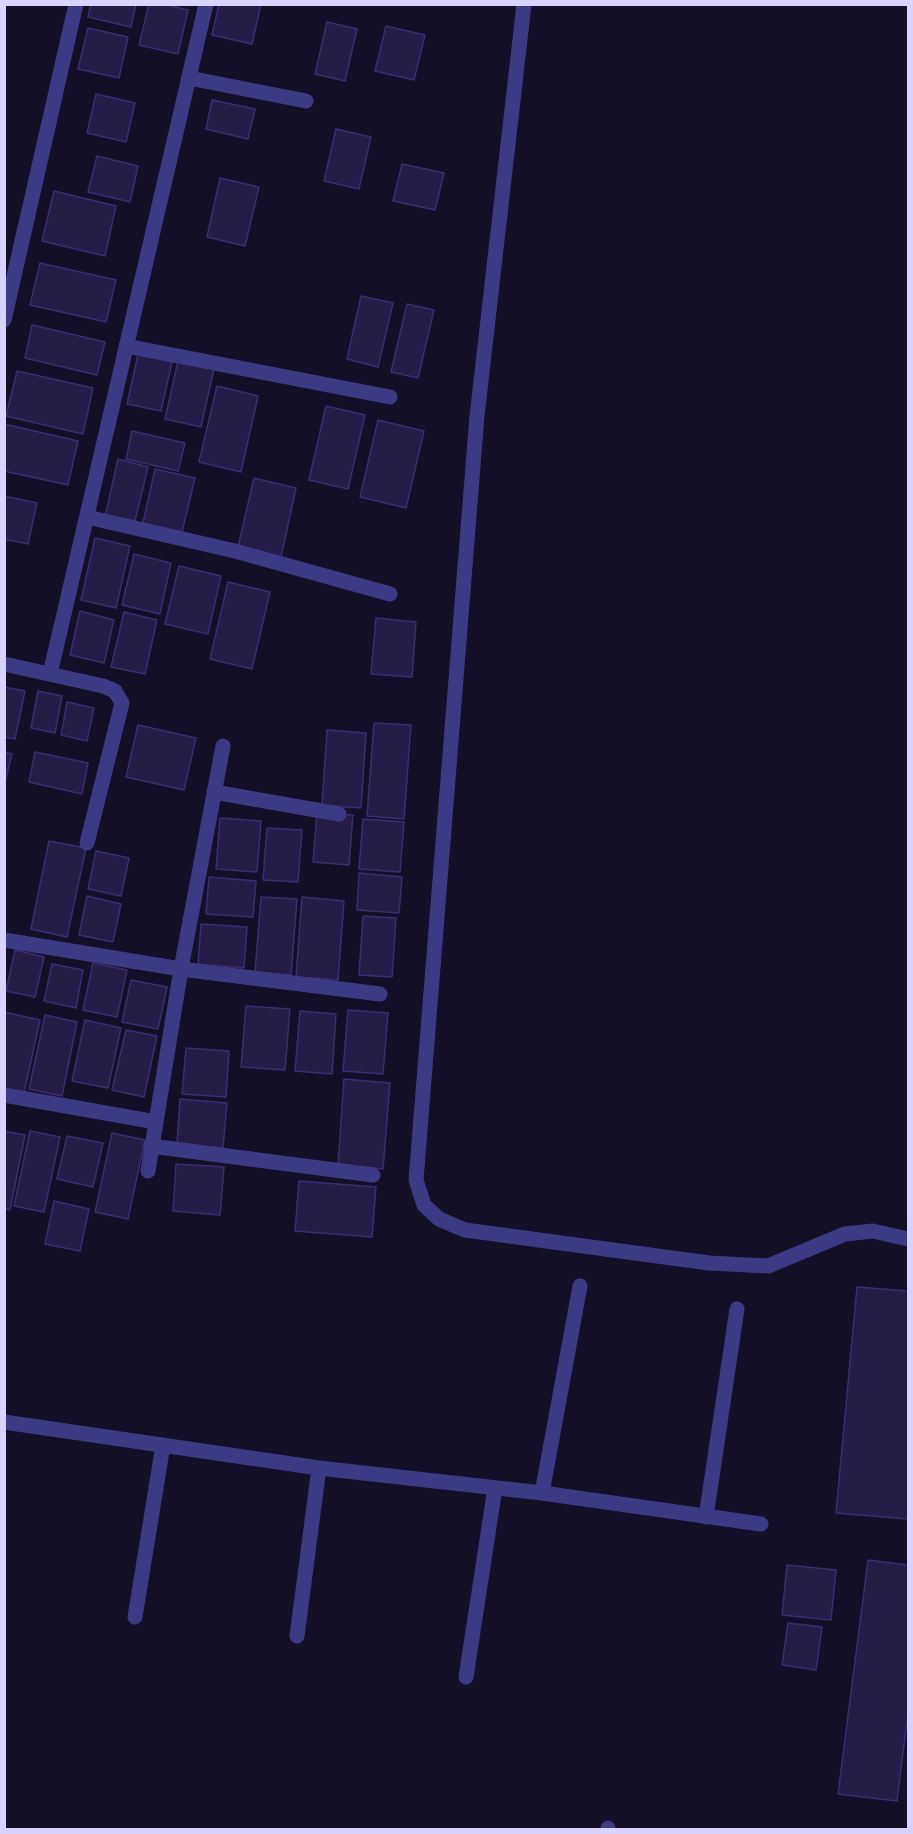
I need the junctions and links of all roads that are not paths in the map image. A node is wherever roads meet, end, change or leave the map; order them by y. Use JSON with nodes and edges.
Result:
{"nodes":[{"id":1,"x":76,"y":4,"type":"edge"},
{"id":2,"x":206,"y":4,"type":"edge"},
{"id":3,"x":524,"y":4,"type":"edge"},
{"id":4,"x":189,"y":78,"type":"junction"},
{"id":5,"x":306,"y":101,"type":"dead end"},
{"id":6,"x":4,"y":320,"type":"edge"},
{"id":7,"x":126,"y":346,"type":"junction"},
{"id":8,"x":390,"y":397,"type":"dead end"},
{"id":9,"x":87,"y":517,"type":"junction"},
{"id":10,"x":390,"y":594,"type":"dead end"},
{"id":11,"x":4,"y":664,"type":"edge"},
{"id":12,"x":50,"y":675,"type":"junction"},
{"id":13,"x":223,"y":746,"type":"dead end"},
{"id":14,"x":214,"y":792,"type":"junction"},
{"id":15,"x":339,"y":814,"type":"dead end"},
{"id":16,"x":87,"y":843,"type":"dead end"},
{"id":17,"x":4,"y":940,"type":"edge"},
{"id":18,"x":182,"y":969,"type":"junction"},
{"id":19,"x":380,"y":994,"type":"dead end"},
{"id":20,"x":4,"y":1095,"type":"edge"},
{"id":21,"x":156,"y":1122,"type":"junction"},
{"id":22,"x":152,"y":1146,"type":"junction"},
{"id":23,"x":148,"y":1171,"type":"dead end"},
{"id":24,"x":373,"y":1175,"type":"dead end"},
{"id":25,"x":909,"y":1239,"type":"edge"},
{"id":26,"x":580,"y":1286,"type":"dead end"},
{"id":27,"x":737,"y":1309,"type":"dead end"},
{"id":28,"x":4,"y":1422,"type":"edge"},
{"id":29,"x":163,"y":1445,"type":"junction"},
{"id":30,"x":319,"y":1468,"type":"junction"},
{"id":31,"x":495,"y":1488,"type":"junction"},
{"id":32,"x":542,"y":1493,"type":"junction"},
{"id":33,"x":706,"y":1517,"type":"junction"},
{"id":34,"x":761,"y":1524,"type":"dead end"},
{"id":35,"x":135,"y":1617,"type":"dead end"},
{"id":36,"x":297,"y":1635,"type":"dead end"},
{"id":37,"x":466,"y":1677,"type":"dead end"}],
"edges":[{"from":1,"to":6,"type":"street"},
{"from":2,"to":4,"type":"street"},
{"from":3,"to":25,"type":"street"},
{"from":4,"to":5,"type":"street"},
{"from":4,"to":7,"type":"street"},
{"from":7,"to":8,"type":"street"},
{"from":7,"to":9,"type":"street"},
{"from":9,"to":10,"type":"street"},
{"from":9,"to":12,"type":"street"},
{"from":11,"to":12,"type":"street"},
{"from":12,"to":16,"type":"street"},
{"from":13,"to":14,"type":"street"},
{"from":14,"to":15,"type":"street"},
{"from":14,"to":18,"type":"street"},
{"from":17,"to":18,"type":"street"},
{"from":18,"to":19,"type":"street"},
{"from":18,"to":21,"type":"street"},
{"from":20,"to":21,"type":"street"},
{"from":21,"to":22,"type":"street"},
{"from":22,"to":23,"type":"street"},
{"from":22,"to":24,"type":"street"},
{"from":26,"to":32,"type":"street"},
{"from":27,"to":33,"type":"street"},
{"from":28,"to":29,"type":"street"},
{"from":29,"to":30,"type":"street"},
{"from":29,"to":35,"type":"street"},
{"from":30,"to":31,"type":"street"},
{"from":30,"to":36,"type":"street"},
{"from":31,"to":32,"type":"street"},
{"from":31,"to":37,"type":"street"},
{"from":32,"to":33,"type":"street"},
{"from":33,"to":34,"type":"street"}]}
